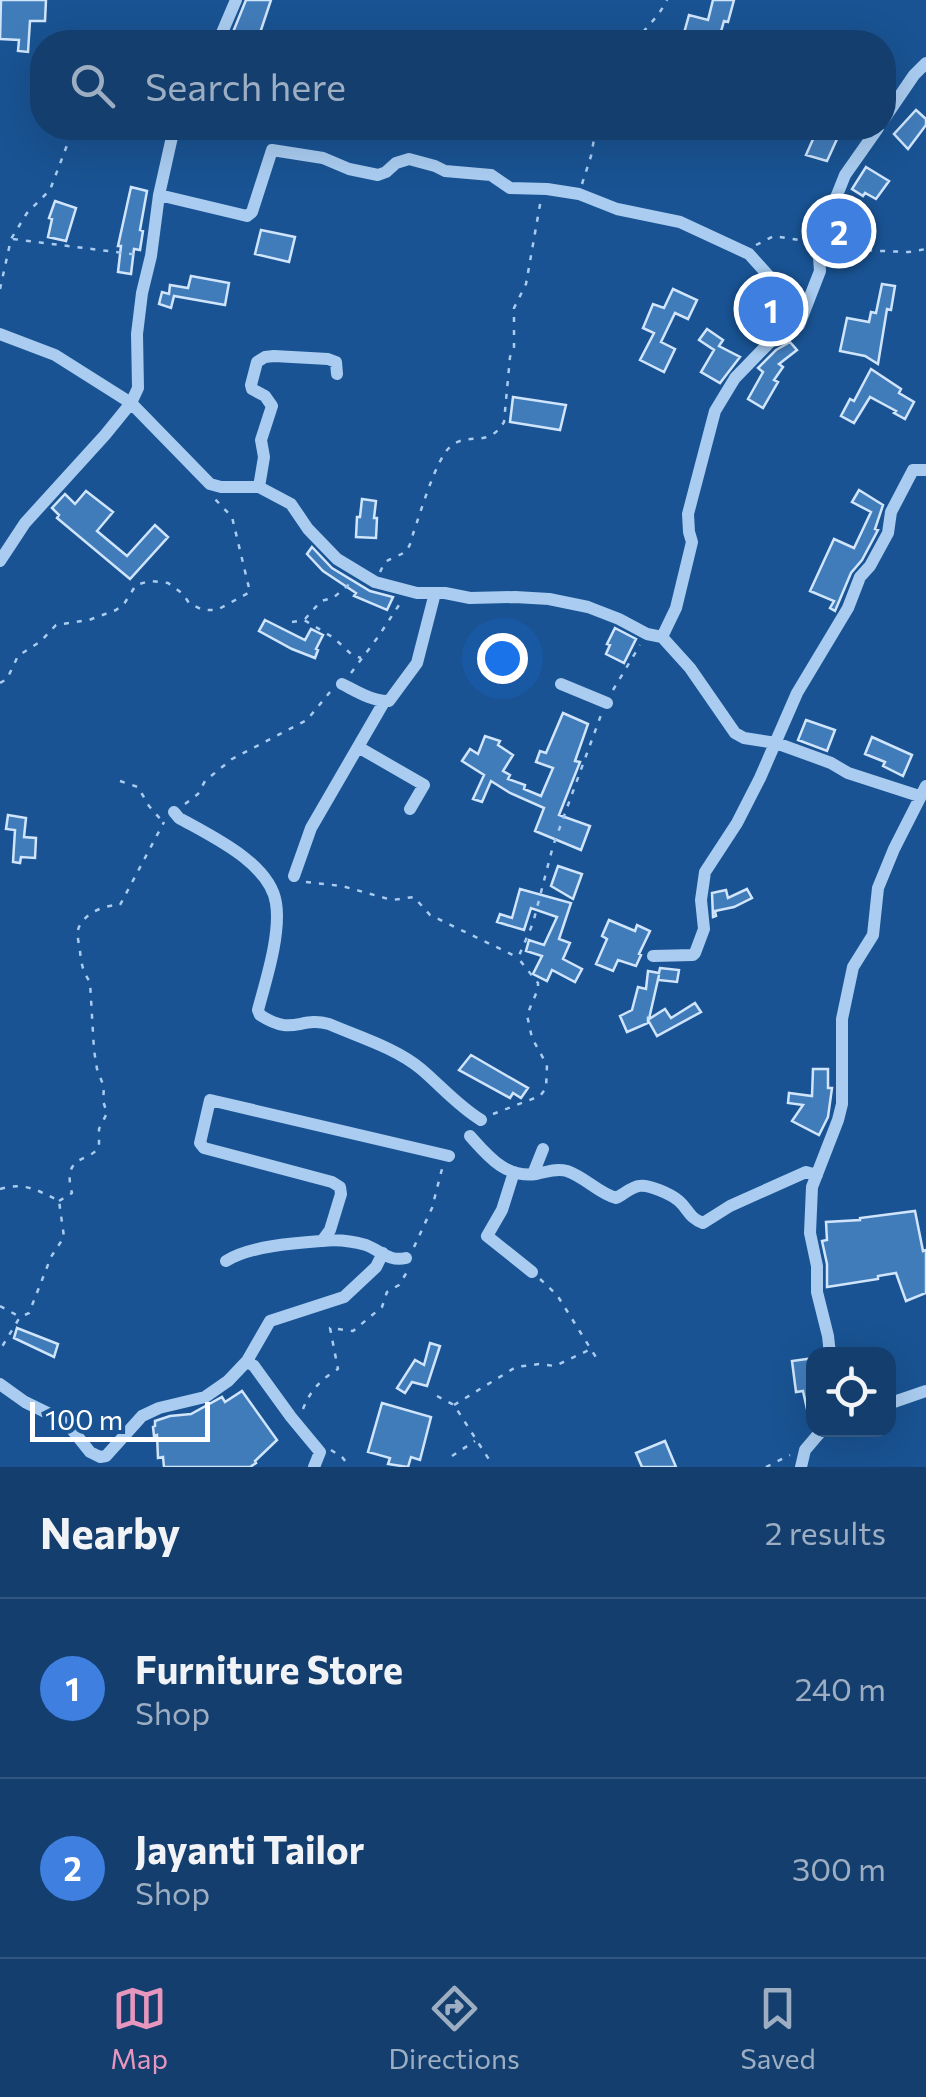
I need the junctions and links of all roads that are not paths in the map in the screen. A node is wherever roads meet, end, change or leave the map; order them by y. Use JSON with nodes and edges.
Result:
{"nodes":[{"id":1,"x":236,"y":0,"type":"edge"},
{"id":2,"x":223,"y":30,"type":"edge"},
{"id":3,"x":926,"y":63,"type":"edge"},
{"id":4,"x":896,"y":102,"type":"edge"},
{"id":5,"x":171,"y":140,"type":"edge"},
{"id":6,"x":870,"y":140,"type":"edge"},
{"id":7,"x":159,"y":195,"type":"junction"},
{"id":8,"x":799,"y":325,"type":"junction"},
{"id":9,"x":0,"y":334,"type":"edge"},
{"id":10,"x":337,"y":374,"type":"dead end"},
{"id":11,"x":131,"y":403,"type":"junction"},
{"id":12,"x":926,"y":470,"type":"edge"},
{"id":13,"x":259,"y":487,"type":"junction"},
{"id":14,"x":0,"y":561,"type":"edge"},
{"id":15,"x":435,"y":594,"type":"junction"},
{"id":16,"x":655,"y":636,"type":"junction"},
{"id":17,"x":342,"y":684,"type":"road end"},
{"id":18,"x":561,"y":684,"type":"dead end"},
{"id":19,"x":384,"y":702,"type":"junction"},
{"id":20,"x":607,"y":703,"type":"road end"},
{"id":21,"x":776,"y":743,"type":"junction"},
{"id":22,"x":358,"y":747,"type":"junction"},
{"id":23,"x":923,"y":791,"type":"edge"},
{"id":24,"x":410,"y":810,"type":"dead end"},
{"id":25,"x":174,"y":812,"type":"road end"},
{"id":26,"x":294,"y":876,"type":"road end"},
{"id":27,"x":653,"y":956,"type":"dead end"},
{"id":28,"x":480,"y":1120,"type":"road end"},
{"id":29,"x":470,"y":1136,"type":"dead end"},
{"id":30,"x":543,"y":1149,"type":"dead end"},
{"id":31,"x":449,"y":1156,"type":"road end"},
{"id":32,"x":514,"y":1172,"type":"junction"},
{"id":33,"x":533,"y":1174,"type":"junction"},
{"id":34,"x":817,"y":1175,"type":"junction"},
{"id":35,"x":322,"y":1240,"type":"junction"},
{"id":36,"x":384,"y":1253,"type":"junction"},
{"id":37,"x":406,"y":1258,"type":"road end"},
{"id":38,"x":226,"y":1261,"type":"dead end"},
{"id":39,"x":532,"y":1272,"type":"road end"},
{"id":40,"x":829,"y":1347,"type":"edge"},
{"id":41,"x":247,"y":1360,"type":"junction"},
{"id":42,"x":0,"y":1384,"type":"edge"},
{"id":43,"x":926,"y":1390,"type":"edge"},
{"id":44,"x":896,"y":1401,"type":"edge"},
{"id":45,"x":816,"y":1437,"type":"edge"},
{"id":46,"x":314,"y":1467,"type":"edge"},
{"id":47,"x":801,"y":1467,"type":"edge"}],
"edges":[{"from":1,"to":2,"type":"street"},
{"from":3,"to":4,"type":"street"},
{"from":5,"to":7,"type":"street"},
{"from":6,"to":8,"type":"street"},
{"from":7,"to":8,"type":"street"},
{"from":7,"to":11,"type":"street"},
{"from":8,"to":16,"type":"street"},
{"from":9,"to":11,"type":"street"},
{"from":10,"to":13,"type":"street"},
{"from":11,"to":13,"type":"street"},
{"from":11,"to":14,"type":"street"},
{"from":12,"to":21,"type":"street"},
{"from":13,"to":15,"type":"street"},
{"from":15,"to":16,"type":"street"},
{"from":15,"to":19,"type":"street"},
{"from":16,"to":21,"type":"street"},
{"from":17,"to":19,"type":"street"},
{"from":18,"to":20,"type":"street"},
{"from":19,"to":22,"type":"street"},
{"from":21,"to":23,"type":"street"},
{"from":21,"to":27,"type":"street"},
{"from":22,"to":24,"type":"street"},
{"from":22,"to":26,"type":"street"},
{"from":23,"to":34,"type":"street"},
{"from":25,"to":28,"type":"street"},
{"from":29,"to":32,"type":"street"},
{"from":30,"to":33,"type":"street"},
{"from":31,"to":35,"type":"street"},
{"from":32,"to":33,"type":"street"},
{"from":32,"to":39,"type":"street"},
{"from":33,"to":34,"type":"street"},
{"from":34,"to":40,"type":"street"},
{"from":35,"to":36,"type":"street"},
{"from":35,"to":38,"type":"street"},
{"from":36,"to":37,"type":"street"},
{"from":36,"to":41,"type":"street"},
{"from":41,"to":42,"type":"street"},
{"from":41,"to":46,"type":"street"},
{"from":43,"to":44,"type":"street"},
{"from":45,"to":47,"type":"street"}]}
